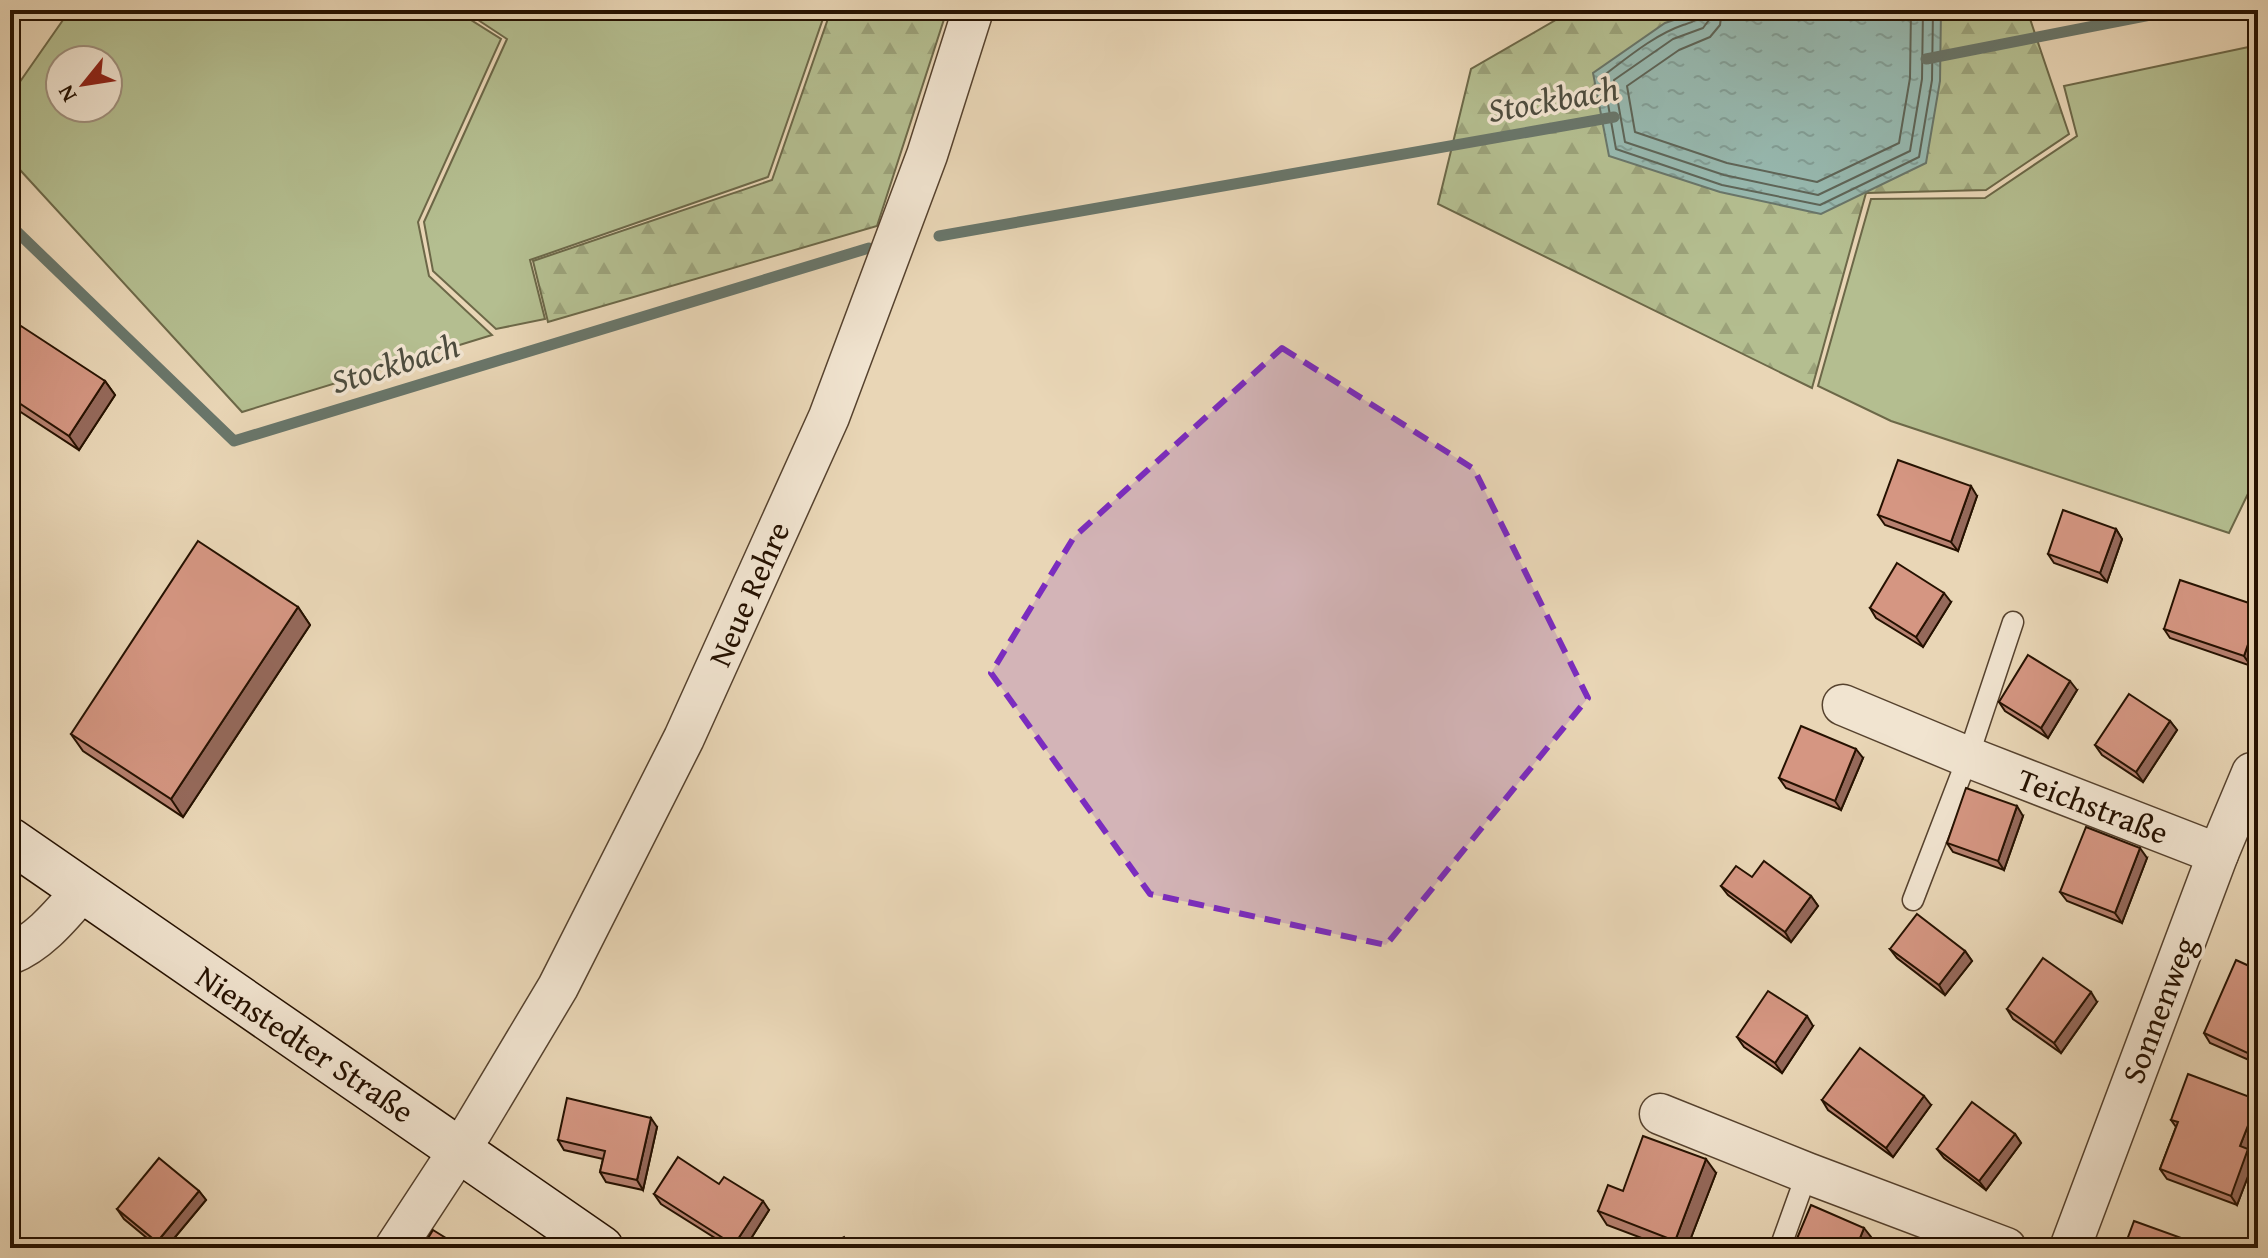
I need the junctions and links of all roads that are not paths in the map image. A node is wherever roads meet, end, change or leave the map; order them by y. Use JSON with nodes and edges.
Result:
{"nodes":[{"id":1,"x":973,"y":10,"type":"edge"},
{"id":2,"x":2013,"y":622,"type":"dead end"},
{"id":3,"x":1843,"y":705,"type":"dead end"},
{"id":4,"x":1968,"y":757,"type":"junction"},
{"id":5,"x":2255,"y":774,"type":"edge"},
{"id":6,"x":10,"y":840,"type":"edge"},
{"id":7,"x":2218,"y":854,"type":"junction"},
{"id":8,"x":83,"y":890,"type":"junction"},
{"id":9,"x":1913,"y":900,"type":"dead end"},
{"id":10,"x":10,"y":954,"type":"edge"},
{"id":11,"x":1660,"y":1114,"type":"dead end"},
{"id":12,"x":460,"y":1150,"type":"junction"},
{"id":13,"x":1807,"y":1173,"type":"junction"},
{"id":14,"x":395,"y":1248,"type":"edge"},
{"id":15,"x":601,"y":1248,"type":"edge"},
{"id":16,"x":1780,"y":1248,"type":"edge"},
{"id":17,"x":2006,"y":1248,"type":"edge"},
{"id":18,"x":2070,"y":1248,"type":"edge"}],
"edges":[{"from":1,"to":12,"type":"street","name":"Neue Rehre"},
{"from":2,"to":4,"type":"lane"},
{"from":3,"to":4,"type":"street","name":"Teichstraße"},
{"from":4,"to":7,"type":"street","name":"Teichstraße"},
{"from":4,"to":9,"type":"lane"},
{"from":5,"to":7,"type":"street","name":"Sonnenweg"},
{"from":6,"to":8,"type":"main road","name":"Nienstedter Straße"},
{"from":7,"to":18,"type":"street","name":"Sonnenweg"},
{"from":8,"to":10,"type":"street"},
{"from":8,"to":12,"type":"main road","name":"Nienstedter Straße"},
{"from":11,"to":13,"type":"street"},
{"from":12,"to":14,"type":"street","name":"Neue Rehre"},
{"from":12,"to":15,"type":"main road","name":"Nienstedter Straße"},
{"from":13,"to":16,"type":"lane"},
{"from":13,"to":17,"type":"street"}]}
